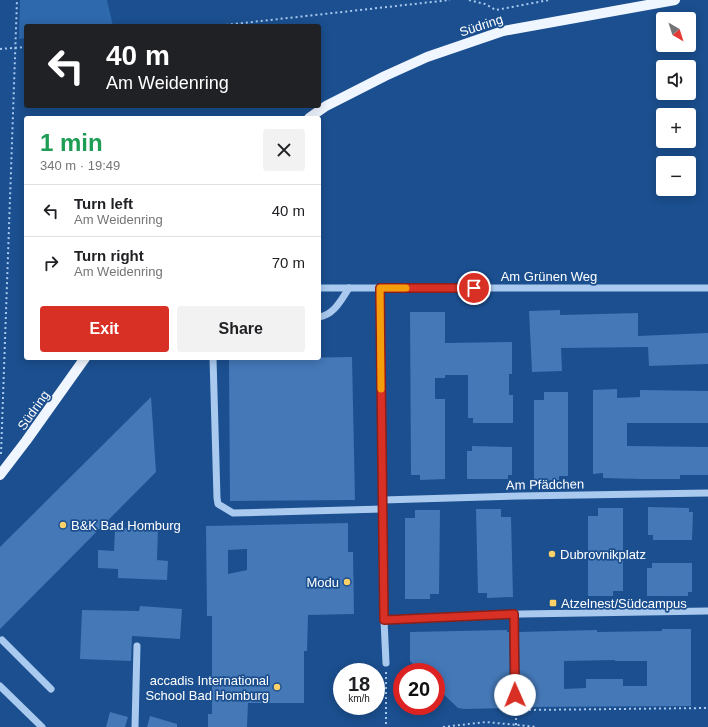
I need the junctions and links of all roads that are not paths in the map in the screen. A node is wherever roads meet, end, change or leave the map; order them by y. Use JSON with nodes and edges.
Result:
{"nodes":[{"id":1,"x":674,"y":0,"type":"edge"},
{"id":2,"x":312,"y":116,"type":"edge"},
{"id":3,"x":321,"y":288,"type":"edge"},
{"id":4,"x":349,"y":288,"type":"junction"},
{"id":5,"x":380,"y":288,"type":"junction"},
{"id":6,"x":708,"y":288,"type":"edge"},
{"id":7,"x":321,"y":317,"type":"edge"},
{"id":8,"x":84,"y":360,"type":"edge"},
{"id":9,"x":213,"y":360,"type":"edge"},
{"id":10,"x":0,"y":475,"type":"edge"},
{"id":11,"x":708,"y":493,"type":"edge"},
{"id":12,"x":383,"y":500,"type":"junction"},
{"id":13,"x":383,"y":509,"type":"junction"},
{"id":14,"x":708,"y":611,"type":"edge"},
{"id":15,"x":514,"y":614,"type":"junction"},
{"id":16,"x":384,"y":620,"type":"junction"},
{"id":17,"x":2,"y":640,"type":"dead end"},
{"id":18,"x":137,"y":646,"type":"dead end"},
{"id":19,"x":386,"y":663,"type":"road end"},
{"id":20,"x":0,"y":686,"type":"edge"},
{"id":21,"x":51,"y":689,"type":"dead end"},
{"id":22,"x":518,"y":710,"type":"road end"},
{"id":23,"x":42,"y":727,"type":"edge"},
{"id":24,"x":135,"y":727,"type":"edge"}],
"edges":[{"from":1,"to":2,"type":"main road","name":"Südring"},
{"from":3,"to":4,"type":"street","name":"Am Grünen Weg"},
{"from":4,"to":5,"type":"street","name":"Am Grünen Weg"},
{"from":4,"to":7,"type":"street"},
{"from":5,"to":6,"type":"street","name":"Am Grünen Weg"},
{"from":5,"to":12,"type":"street"},
{"from":8,"to":10,"type":"main road","name":"Südring"},
{"from":9,"to":13,"type":"street"},
{"from":11,"to":12,"type":"street","name":"Am Pfädchen"},
{"from":12,"to":13,"type":"street"},
{"from":13,"to":16,"type":"street"},
{"from":14,"to":15,"type":"street"},
{"from":15,"to":16,"type":"street"},
{"from":15,"to":22,"type":"street"},
{"from":16,"to":19,"type":"street"},
{"from":17,"to":21,"type":"street"},
{"from":18,"to":24,"type":"street"},
{"from":20,"to":23,"type":"street"}]}
